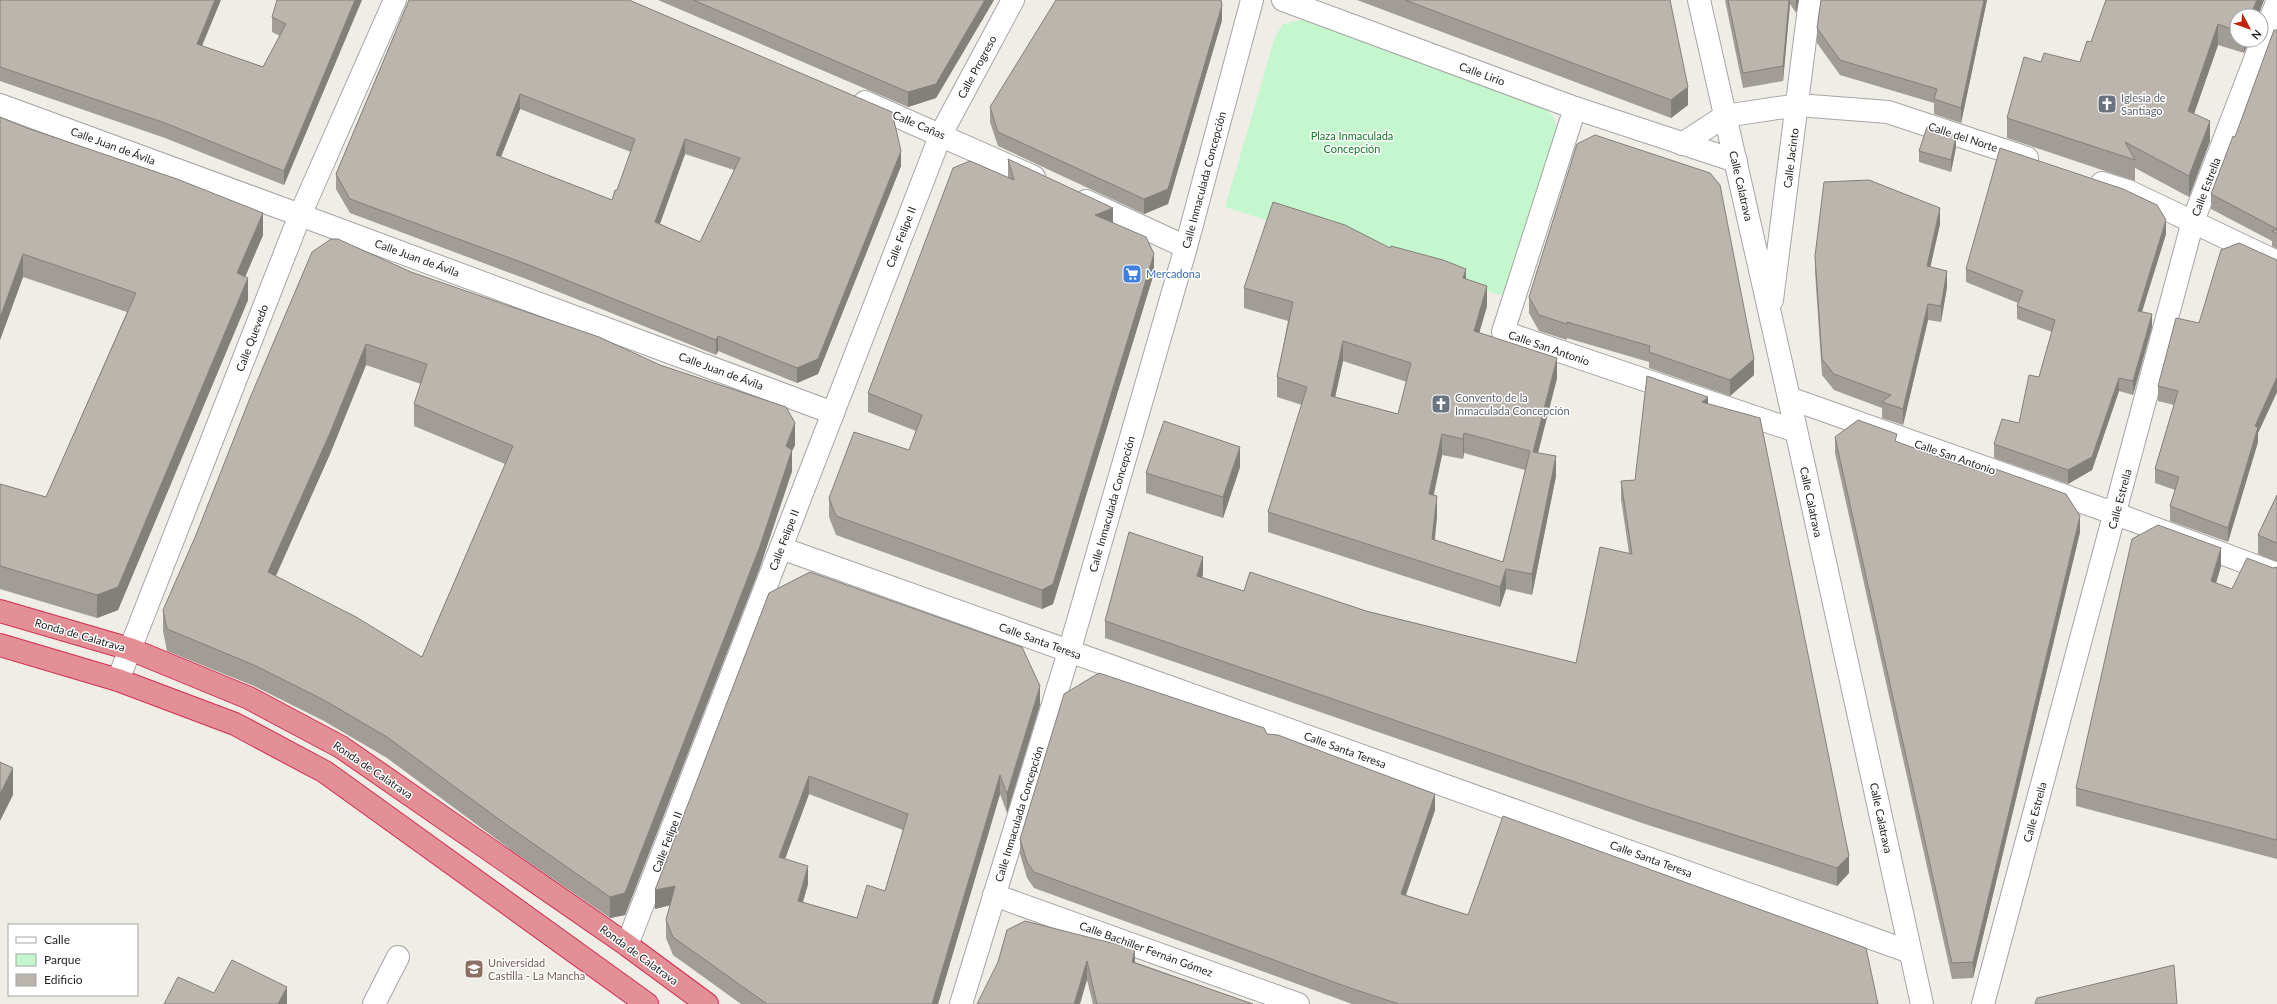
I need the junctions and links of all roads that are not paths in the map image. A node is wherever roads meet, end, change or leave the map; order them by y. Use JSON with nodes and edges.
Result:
{"nodes":[{"id":1,"x":395,"y":0,"type":"edge"},
{"id":2,"x":1013,"y":0,"type":"edge"},
{"id":3,"x":1252,"y":0,"type":"edge"},
{"id":4,"x":1283,"y":0,"type":"edge"},
{"id":5,"x":1699,"y":0,"type":"edge"},
{"id":6,"x":1810,"y":0,"type":"edge"},
{"id":7,"x":2277,"y":2,"type":"edge"},
{"id":8,"x":846,"y":94,"type":"edge"},
{"id":9,"x":0,"y":105,"type":"edge"},
{"id":10,"x":1798,"y":105,"type":"junction"},
{"id":11,"x":1575,"y":108,"type":"junction"},
{"id":12,"x":1725,"y":116,"type":"junction"},
{"id":13,"x":941,"y":134,"type":"junction"},
{"id":14,"x":1682,"y":144,"type":"junction"},
{"id":15,"x":1736,"y":161,"type":"junction"},
{"id":16,"x":2045,"y":164,"type":"edge"},
{"id":17,"x":2083,"y":176,"type":"edge"},
{"id":18,"x":1049,"y":184,"type":"edge"},
{"id":19,"x":1071,"y":194,"type":"edge"},
{"id":20,"x":300,"y":215,"type":"junction"},
{"id":21,"x":2193,"y":221,"type":"junction"},
{"id":22,"x":1186,"y":247,"type":"junction"},
{"id":23,"x":2277,"y":262,"type":"edge"},
{"id":24,"x":1770,"y":315,"type":"junction"},
{"id":25,"x":1790,"y":398,"type":"junction"},
{"id":26,"x":833,"y":413,"type":"junction"},
{"id":27,"x":1796,"y":431,"type":"junction"},
{"id":28,"x":2116,"y":514,"type":"junction"},
{"id":29,"x":781,"y":548,"type":"junction"},
{"id":30,"x":2277,"y":574,"type":"edge"},
{"id":31,"x":0,"y":611,"type":"edge"},
{"id":32,"x":0,"y":645,"type":"edge"},
{"id":33,"x":130,"y":649,"type":"junction"},
{"id":34,"x":1069,"y":652,"type":"junction"},
{"id":35,"x":118,"y":680,"type":"junction"},
{"id":36,"x":994,"y":895,"type":"junction"},
{"id":37,"x":627,"y":945,"type":"junction"},
{"id":38,"x":1910,"y":952,"type":"junction"},
{"id":39,"x":398,"y":956,"type":"dead end"},
{"id":40,"x":374,"y":1004,"type":"edge"},
{"id":41,"x":647,"y":1004,"type":"edge"},
{"id":42,"x":707,"y":1004,"type":"edge"},
{"id":43,"x":960,"y":1004,"type":"edge"},
{"id":44,"x":1298,"y":1004,"type":"edge"},
{"id":45,"x":1922,"y":1004,"type":"edge"},
{"id":46,"x":1983,"y":1004,"type":"edge"}],
"edges":[{"from":1,"to":20,"type":"street","name":"Calle Quevedo"},
{"from":2,"to":13,"type":"street","name":"Calle Progreso"},
{"from":3,"to":22,"type":"street","name":"Calle Inmaculada Concepción"},
{"from":4,"to":11,"type":"street","name":"Calle Lirio"},
{"from":5,"to":12,"type":"street","name":"Calle Calatrava"},
{"from":6,"to":10,"type":"street","name":"Calle Jacinto"},
{"from":7,"to":21,"type":"street","name":"Calle Estrella"},
{"from":8,"to":13,"type":"street","name":"Calle Cañas"},
{"from":9,"to":20,"type":"street","name":"Calle Juan de Ávila"},
{"from":10,"to":12,"type":"street","name":"Calle del Norte"},
{"from":10,"to":16,"type":"street","name":"Calle del Norte"},
{"from":10,"to":24,"type":"street","name":"Calle Jacinto"},
{"from":11,"to":14,"type":"street","name":"Calle Lirio"},
{"from":11,"to":27,"type":"street","name":"Calle San Antonio"},
{"from":12,"to":14,"type":"street"},
{"from":12,"to":15,"type":"street","name":"Calle Calatrava"},
{"from":13,"to":18,"type":"street","name":"Calle Cañas"},
{"from":13,"to":26,"type":"street","name":"Calle Felipe II"},
{"from":14,"to":15,"type":"street","name":"Calle Lirio"},
{"from":15,"to":24,"type":"street","name":"Calle Calatrava"},
{"from":17,"to":21,"type":"street"},
{"from":19,"to":22,"type":"street"},
{"from":20,"to":26,"type":"street","name":"Calle Juan de Ávila"},
{"from":20,"to":33,"type":"street","name":"Calle Quevedo"},
{"from":21,"to":23,"type":"street"},
{"from":21,"to":28,"type":"street","name":"Calle Estrella"},
{"from":22,"to":34,"type":"street","name":"Calle Inmaculada Concepción"},
{"from":24,"to":25,"type":"street","name":"Calle Calatrava"},
{"from":25,"to":27,"type":"street","name":"Calle Calatrava"},
{"from":25,"to":28,"type":"street","name":"Calle San Antonio"},
{"from":26,"to":29,"type":"street","name":"Calle Felipe II"},
{"from":27,"to":38,"type":"street","name":"Calle Calatrava"},
{"from":28,"to":30,"type":"street","name":"Calle San Antonio"},
{"from":28,"to":46,"type":"street","name":"Calle Estrella"},
{"from":29,"to":34,"type":"street","name":"Calle Santa Teresa"},
{"from":29,"to":37,"type":"street","name":"Calle Felipe II"},
{"from":31,"to":33,"type":"highway","name":"Ronda de Calatrava"},
{"from":32,"to":35,"type":"highway"},
{"from":33,"to":35,"type":"street","name":"Calle Quevedo"},
{"from":33,"to":37,"type":"highway","name":"Ronda de Calatrava"},
{"from":34,"to":36,"type":"street","name":"Calle Inmaculada Concepción"},
{"from":34,"to":38,"type":"street","name":"Calle Santa Teresa"},
{"from":35,"to":41,"type":"highway"},
{"from":36,"to":43,"type":"street","name":"Calle Inmaculada Concepción"},
{"from":36,"to":44,"type":"street","name":"Calle Bachiller Fernán Gómez"},
{"from":37,"to":42,"type":"highway","name":"Ronda de Calatrava"},
{"from":38,"to":45,"type":"street","name":"Calle Calatrava"},
{"from":39,"to":40,"type":"street"}]}
